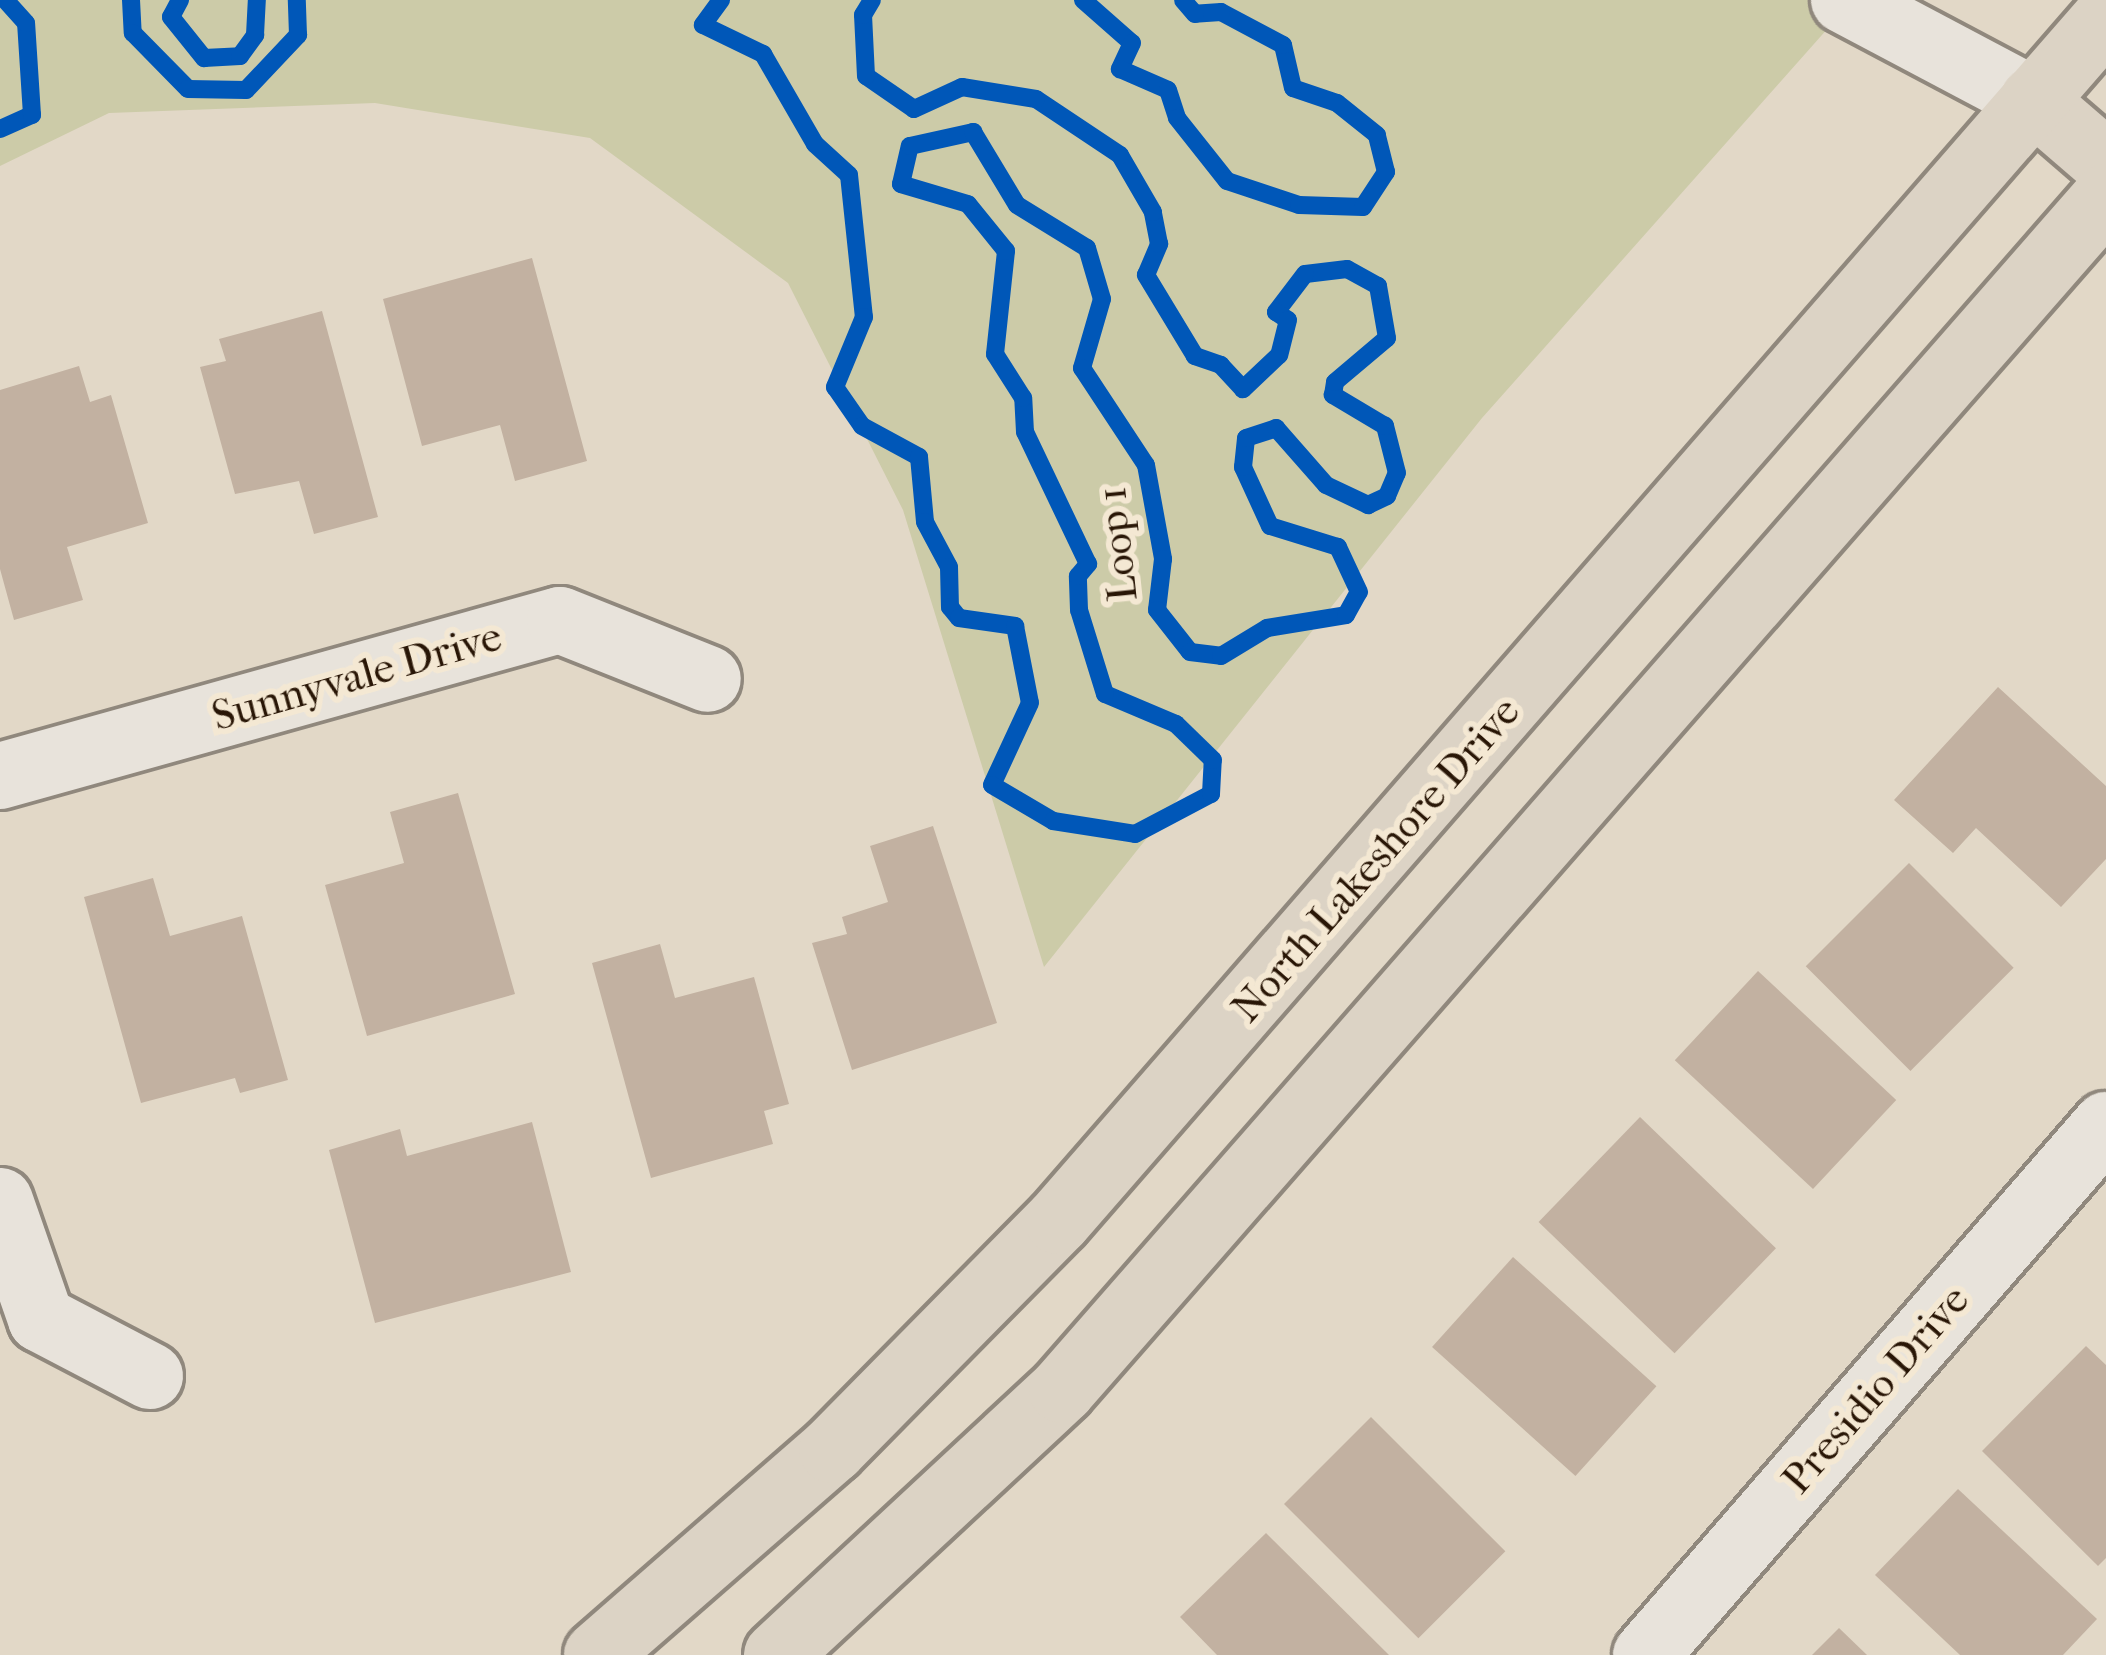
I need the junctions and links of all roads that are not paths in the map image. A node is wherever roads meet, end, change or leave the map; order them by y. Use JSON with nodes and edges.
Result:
{"nodes":[{"id":1,"x":1844,"y":0,"type":"edge"},
{"id":2,"x":2106,"y":18,"type":"edge"},
{"id":3,"x":2033,"y":100,"type":"junction"},
{"id":4,"x":2106,"y":163,"type":"edge"},
{"id":5,"x":2106,"y":196,"type":"edge"},
{"id":6,"x":708,"y":679,"type":"dead end"},
{"id":7,"x":0,"y":776,"type":"edge"},
{"id":8,"x":2106,"y":1125,"type":"edge"},
{"id":9,"x":0,"y":1201,"type":"edge"},
{"id":10,"x":150,"y":1376,"type":"dead end"},
{"id":11,"x":598,"y":1655,"type":"edge"},
{"id":12,"x":777,"y":1655,"type":"edge"},
{"id":13,"x":1646,"y":1655,"type":"edge"}],
"edges":[{"from":1,"to":3,"type":"street"},
{"from":2,"to":3,"type":"main road","name":"North Lakeshore Drive"},
{"from":3,"to":4,"type":"main road"},
{"from":3,"to":11,"type":"main road","name":"North Lakeshore Drive"},
{"from":5,"to":12,"type":"main road"},
{"from":6,"to":7,"type":"street","name":"Sunnyvale Drive"},
{"from":8,"to":13,"type":"street","name":"Presidio Drive"},
{"from":9,"to":10,"type":"street"}]}
